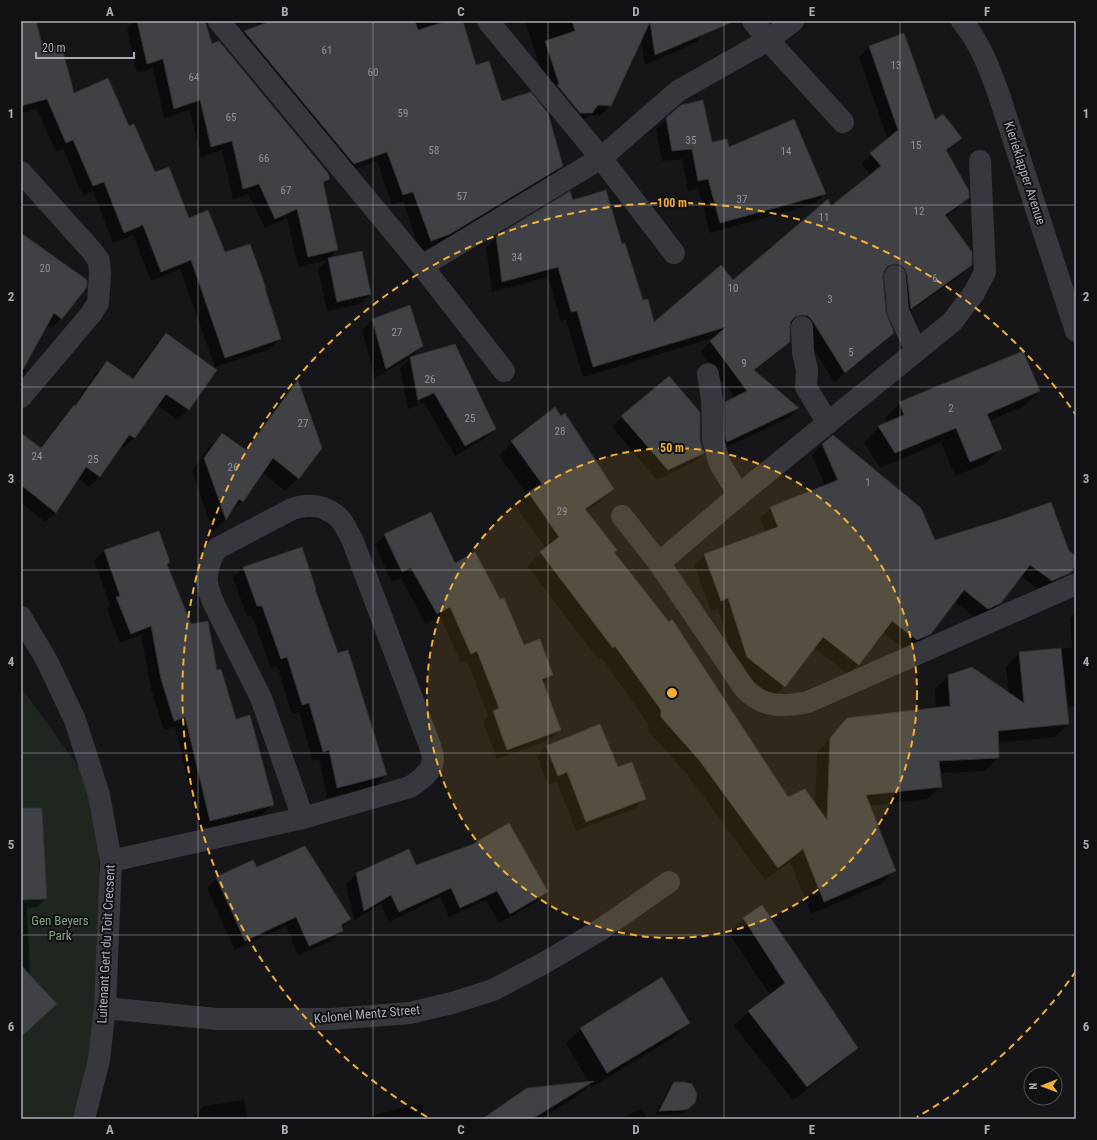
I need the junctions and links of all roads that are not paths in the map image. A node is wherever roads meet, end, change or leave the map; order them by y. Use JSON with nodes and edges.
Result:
{"nodes":[{"id":1,"x":219,"y":21,"type":"edge"},
{"id":2,"x":488,"y":21,"type":"edge"},
{"id":3,"x":753,"y":21,"type":"edge"},
{"id":4,"x":793,"y":21,"type":"edge"},
{"id":5,"x":962,"y":21,"type":"edge"},
{"id":6,"x":768,"y":40,"type":"junction"},
{"id":7,"x":843,"y":122,"type":"dead end"},
{"id":8,"x":601,"y":158,"type":"junction"},
{"id":9,"x":980,"y":161,"type":"dead end"},
{"id":10,"x":21,"y":172,"type":"edge"},
{"id":11,"x":674,"y":253,"type":"dead end"},
{"id":12,"x":422,"y":266,"type":"junction"},
{"id":13,"x":895,"y":276,"type":"dead end"},
{"id":14,"x":802,"y":327,"type":"dead end"},
{"id":15,"x":1076,"y":331,"type":"edge"},
{"id":16,"x":916,"y":351,"type":"junction"},
{"id":17,"x":504,"y":371,"type":"dead end"},
{"id":18,"x":708,"y":374,"type":"dead end"},
{"id":19,"x":21,"y":397,"type":"edge"},
{"id":20,"x":828,"y":423,"type":"junction"},
{"id":21,"x":738,"y":495,"type":"junction"},
{"id":22,"x":622,"y":516,"type":"dead end"},
{"id":23,"x":659,"y":563,"type":"junction"},
{"id":24,"x":1076,"y":584,"type":"edge"},
{"id":25,"x":21,"y":617,"type":"edge"},
{"id":26,"x":303,"y":818,"type":"junction"},
{"id":27,"x":111,"y":861,"type":"junction"},
{"id":28,"x":669,"y":882,"type":"dead end"},
{"id":29,"x":105,"y":1008,"type":"junction"},
{"id":30,"x":84,"y":1119,"type":"edge"}],
"edges":[{"from":1,"to":12,"type":"street"},
{"from":2,"to":8,"type":"street"},
{"from":3,"to":6,"type":"street"},
{"from":4,"to":6,"type":"street"},
{"from":5,"to":15,"type":"street","name":"Kierieklapper Avenue"},
{"from":6,"to":7,"type":"street"},
{"from":6,"to":8,"type":"street"},
{"from":8,"to":11,"type":"street"},
{"from":8,"to":12,"type":"street"},
{"from":9,"to":16,"type":"street"},
{"from":10,"to":19,"type":"street"},
{"from":12,"to":17,"type":"street"},
{"from":13,"to":16,"type":"street"},
{"from":14,"to":20,"type":"street"},
{"from":16,"to":20,"type":"street"},
{"from":18,"to":21,"type":"street"},
{"from":20,"to":21,"type":"street"},
{"from":21,"to":23,"type":"street"},
{"from":22,"to":23,"type":"street"},
{"from":23,"to":24,"type":"street"},
{"from":25,"to":27,"type":"street","name":"Luitenant Gert du Toit Crecsent"},
{"from":26,"to":26,"type":"street"},
{"from":26,"to":27,"type":"street"},
{"from":27,"to":29,"type":"street","name":"Luitenant Gert du Toit Crecsent"},
{"from":28,"to":29,"type":"street","name":"Kolonel Mentz Street"},
{"from":29,"to":30,"type":"street","name":"Luitenant Gert du Toit Crecsent"}]}
